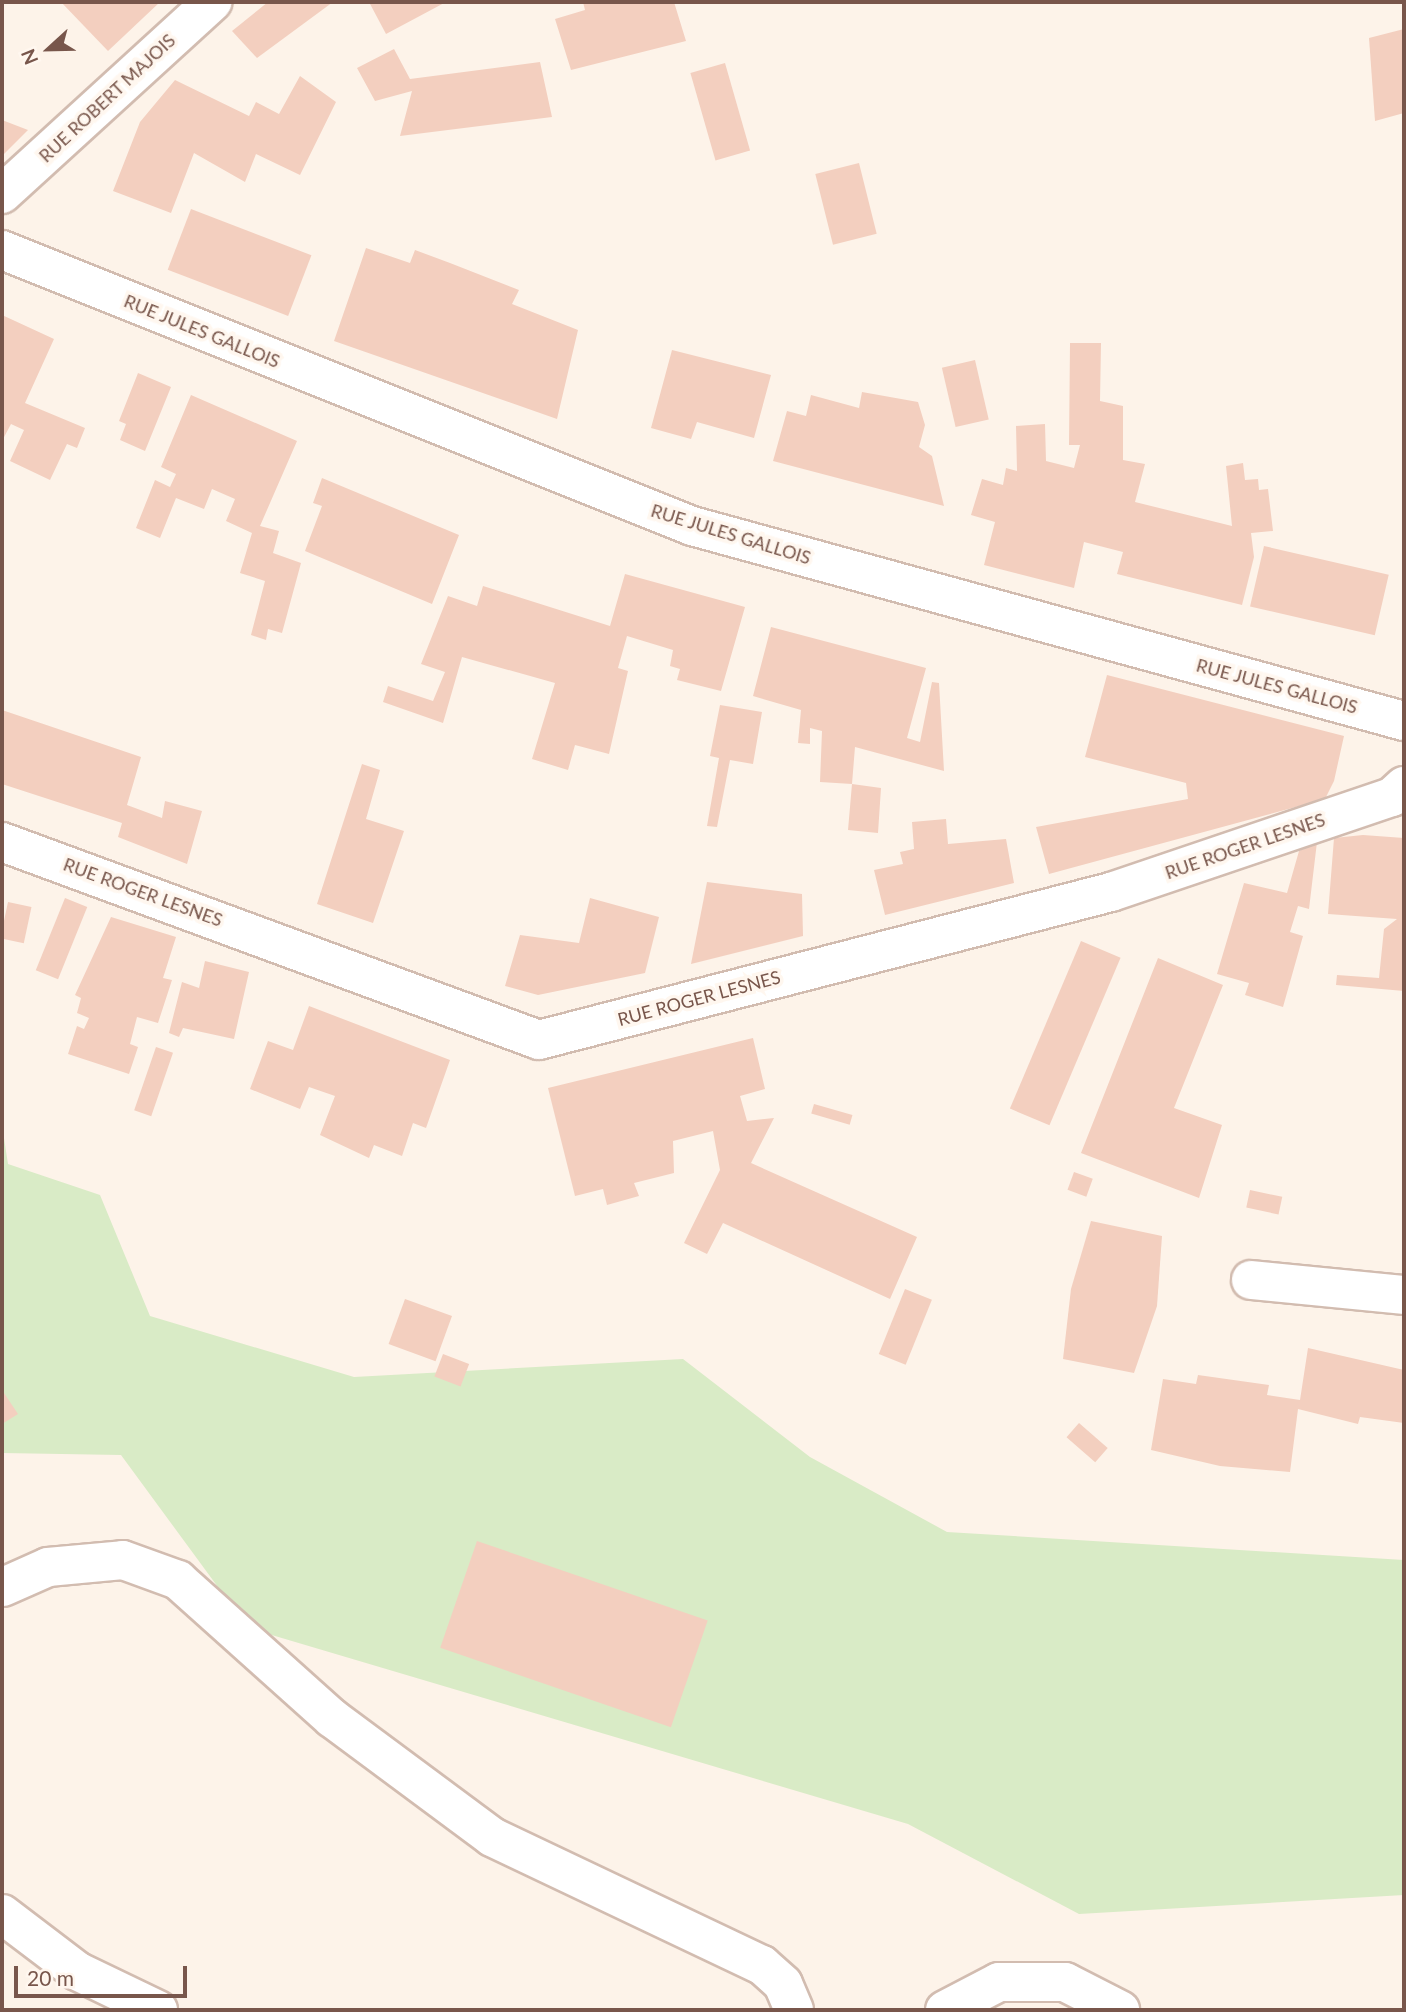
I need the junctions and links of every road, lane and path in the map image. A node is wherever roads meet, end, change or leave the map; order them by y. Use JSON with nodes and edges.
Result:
{"nodes":[{"id":1,"x":212,"y":2,"type":"edge"},
{"id":2,"x":2,"y":194,"type":"edge"},
{"id":3,"x":2,"y":250,"type":"edge"},
{"id":4,"x":1404,"y":721,"type":"edge"},
{"id":5,"x":1404,"y":786,"type":"edge"},
{"id":6,"x":2,"y":842,"type":"edge"},
{"id":7,"x":1251,"y":1280,"type":"dead end"},
{"id":8,"x":1404,"y":1295,"type":"edge"},
{"id":9,"x":3,"y":1587,"type":"edge"},
{"id":10,"x":2,"y":1914,"type":"edge"},
{"id":11,"x":158,"y":2010,"type":"edge"},
{"id":12,"x":793,"y":2010,"type":"edge"},
{"id":13,"x":945,"y":2010,"type":"edge"},
{"id":14,"x":1120,"y":2010,"type":"edge"}],
"edges":[{"from":1,"to":2,"type":"street","name":"RUE ROBERT MAJOIS"},
{"from":3,"to":4,"type":"street","name":"RUE JULES GALLOIS"},
{"from":5,"to":6,"type":"street","name":"RUE ROGER LESNES"},
{"from":7,"to":8,"type":"street"},
{"from":9,"to":12,"type":"street"},
{"from":10,"to":11,"type":"street"},
{"from":13,"to":14,"type":"street"}]}
